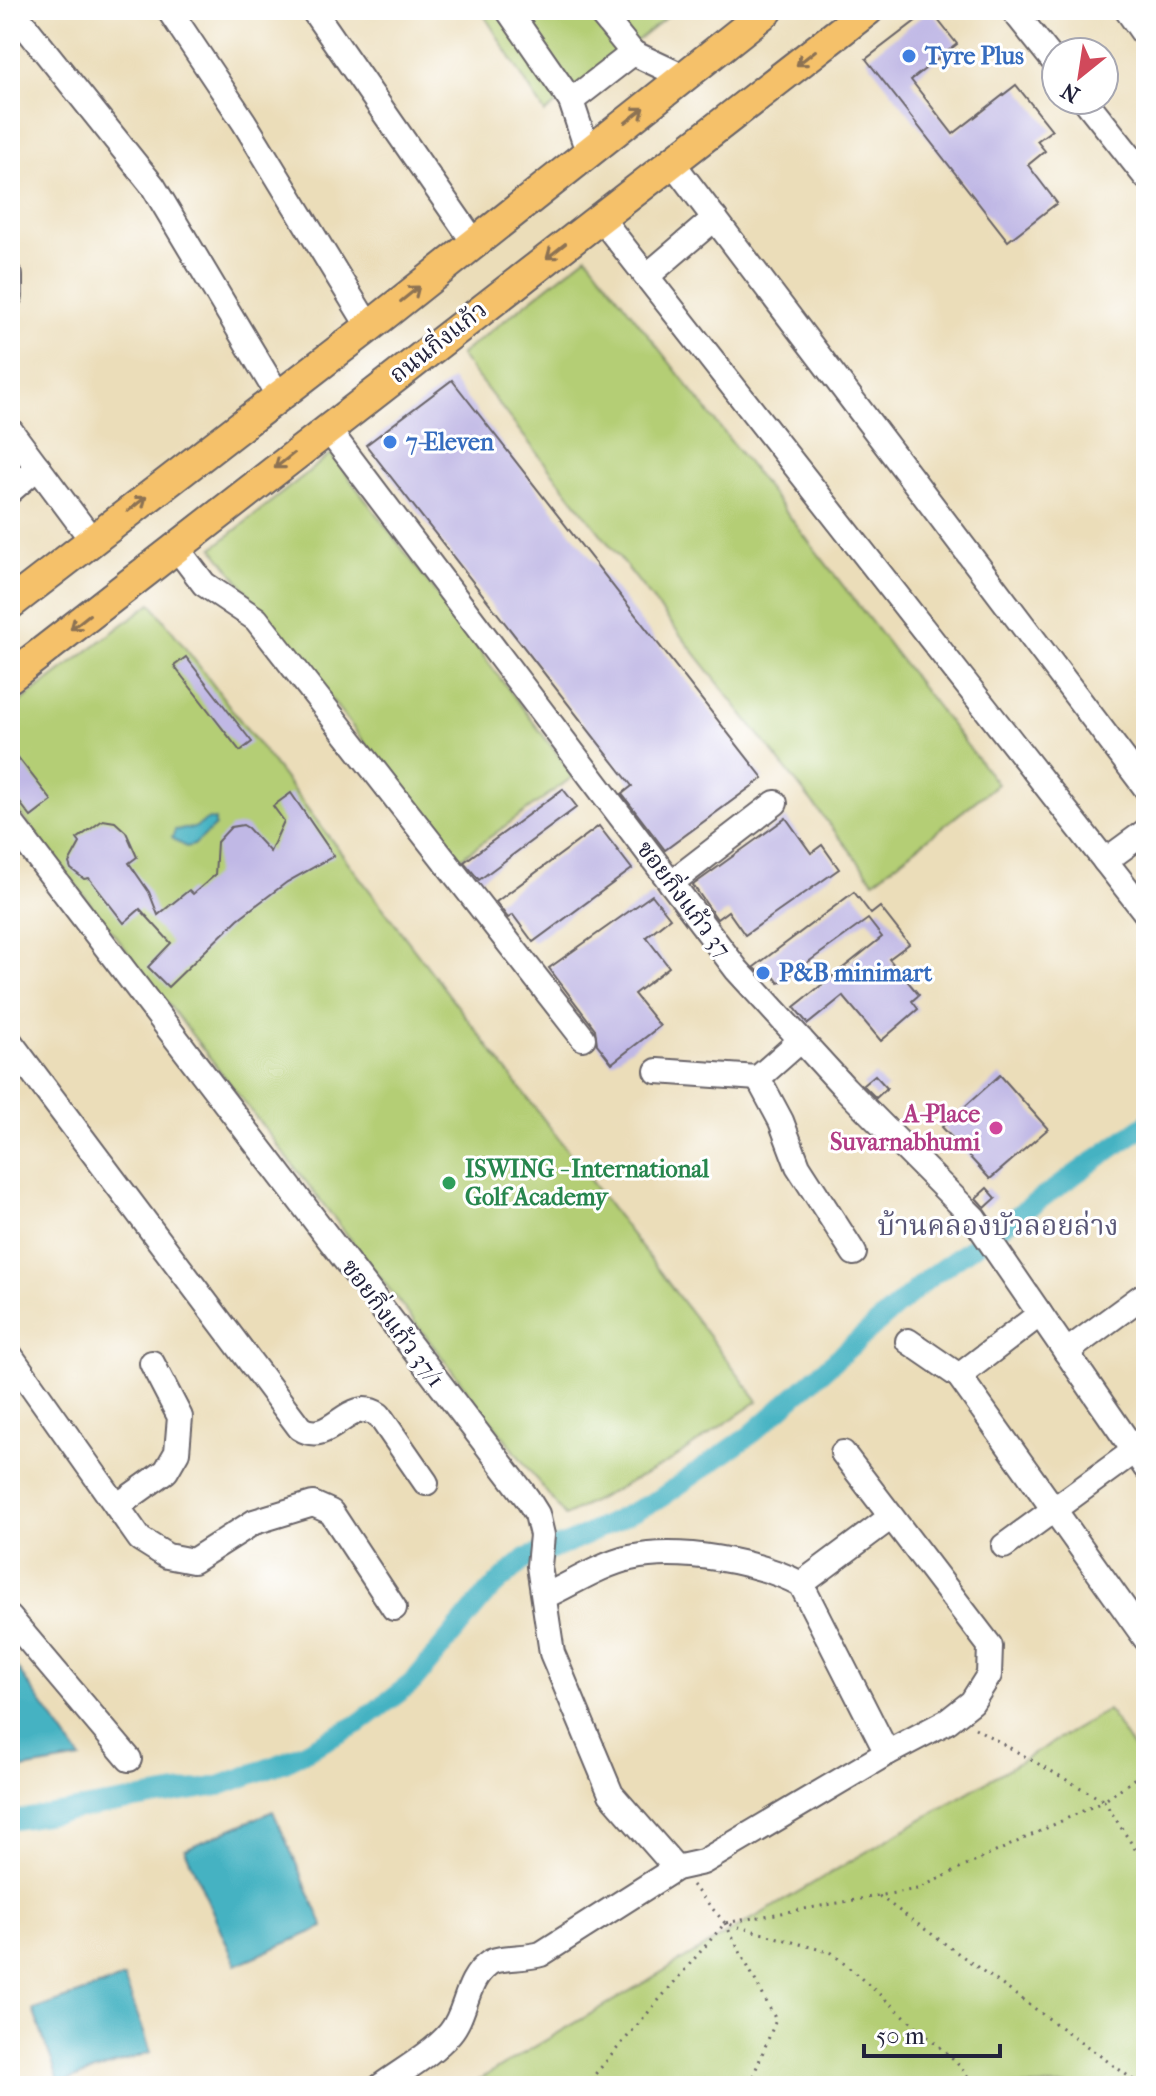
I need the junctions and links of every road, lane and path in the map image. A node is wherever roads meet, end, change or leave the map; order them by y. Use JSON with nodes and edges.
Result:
{"nodes":[{"id":1,"x":12,"y":10,"type":"edge"},
{"id":2,"x":169,"y":10,"type":"edge"},
{"id":3,"x":313,"y":10,"type":"edge"},
{"id":4,"x":508,"y":10,"type":"edge"},
{"id":5,"x":598,"y":10,"type":"edge"},
{"id":6,"x":768,"y":10,"type":"edge"},
{"id":7,"x":868,"y":10,"type":"edge"},
{"id":8,"x":1013,"y":10,"type":"edge"},
{"id":9,"x":1127,"y":10,"type":"edge"},
{"id":10,"x":1146,"y":37,"type":"edge"},
{"id":11,"x":1040,"y":44,"type":"edge"},
{"id":12,"x":633,"y":53,"type":"junction"},
{"id":13,"x":684,"y":77,"type":"junction"},
{"id":14,"x":571,"y":101,"type":"junction"},
{"id":15,"x":1098,"y":116,"type":"edge"},
{"id":16,"x":588,"y":152,"type":"junction"},
{"id":17,"x":672,"y":162,"type":"junction"},
{"id":18,"x":1146,"y":177,"type":"edge"},
{"id":19,"x":600,"y":217,"type":"junction"},
{"id":20,"x":715,"y":218,"type":"junction"},
{"id":21,"x":474,"y":242,"type":"junction"},
{"id":22,"x":10,"y":276,"type":"edge"},
{"id":23,"x":647,"y":276,"type":"junction"},
{"id":24,"x":10,"y":296,"type":"edge"},
{"id":25,"x":369,"y":327,"type":"junction"},
{"id":26,"x":278,"y":395,"type":"junction"},
{"id":27,"x":327,"y":428,"type":"junction"},
{"id":28,"x":10,"y":430,"type":"edge"},
{"id":29,"x":38,"y":467,"type":"junction"},
{"id":30,"x":10,"y":491,"type":"edge"},
{"id":31,"x":92,"y":540,"type":"junction"},
{"id":32,"x":176,"y":547,"type":"junction"},
{"id":33,"x":10,"y":604,"type":"edge"},
{"id":34,"x":10,"y":677,"type":"edge"},
{"id":35,"x":1146,"y":788,"type":"edge"},
{"id":36,"x":775,"y":803,"type":"dead end"},
{"id":37,"x":10,"y":821,"type":"edge"},
{"id":38,"x":1146,"y":831,"type":"edge"},
{"id":39,"x":1105,"y":861,"type":"junction"},
{"id":40,"x":671,"y":883,"type":"junction"},
{"id":41,"x":1146,"y":913,"type":"edge"},
{"id":42,"x":583,"y":1038,"type":"dead end"},
{"id":43,"x":801,"y":1040,"type":"junction"},
{"id":44,"x":10,"y":1042,"type":"edge"},
{"id":45,"x":657,"y":1071,"type":"dead end"},
{"id":46,"x":758,"y":1078,"type":"junction"},
{"id":47,"x":854,"y":1253,"type":"dead end"},
{"id":48,"x":1141,"y":1297,"type":"dead end"},
{"id":49,"x":1040,"y":1314,"type":"junction"},
{"id":50,"x":908,"y":1341,"type":"dead end"},
{"id":51,"x":1066,"y":1352,"type":"junction"},
{"id":52,"x":10,"y":1355,"type":"edge"},
{"id":53,"x":152,"y":1363,"type":"dead end"},
{"id":54,"x":959,"y":1376,"type":"junction"},
{"id":55,"x":843,"y":1453,"type":"dead end"},
{"id":56,"x":1140,"y":1460,"type":"edge"},
{"id":57,"x":426,"y":1483,"type":"dead end"},
{"id":58,"x":117,"y":1506,"type":"junction"},
{"id":59,"x":1052,"y":1510,"type":"junction"},
{"id":60,"x":891,"y":1517,"type":"junction"},
{"id":61,"x":1004,"y":1546,"type":"dead end"},
{"id":62,"x":801,"y":1584,"type":"junction"},
{"id":63,"x":545,"y":1596,"type":"junction"},
{"id":64,"x":394,"y":1608,"type":"dead end"},
{"id":65,"x":10,"y":1618,"type":"edge"},
{"id":66,"x":1146,"y":1639,"type":"edge"},
{"id":67,"x":954,"y":1716,"type":"junction"},
{"id":68,"x":887,"y":1753,"type":"junction"},
{"id":69,"x":129,"y":1759,"type":"dead end"},
{"id":70,"x":1146,"y":1770,"type":"edge"},
{"id":71,"x":1104,"y":1801,"type":"junction"},
{"id":72,"x":1146,"y":1866,"type":"edge"},
{"id":73,"x":676,"y":1868,"type":"junction"},
{"id":74,"x":879,"y":1896,"type":"junction"},
{"id":75,"x":725,"y":1923,"type":"junction"},
{"id":76,"x":381,"y":2086,"type":"edge"},
{"id":77,"x":585,"y":2086,"type":"edge"},
{"id":78,"x":749,"y":2086,"type":"edge"},
{"id":79,"x":974,"y":2086,"type":"edge"},
{"id":80,"x":1142,"y":2086,"type":"edge"}],
"edges":[{"from":1,"to":26,"type":"street"},
{"from":2,"to":25,"type":"street"},
{"from":3,"to":21,"type":"street"},
{"from":4,"to":14,"type":"street"},
{"from":5,"to":12,"type":"street"},
{"from":6,"to":13,"type":"main road"},
{"from":7,"to":17,"type":"main road","name":"ถนนกิ่งแก้ว","one_way":true},
{"from":8,"to":11,"type":"street"},
{"from":9,"to":10,"type":"street"},
{"from":12,"to":13,"type":"street"},
{"from":12,"to":14,"type":"street"},
{"from":16,"to":13,"type":"main road","one_way":true},
{"from":14,"to":16,"type":"street"},
{"from":15,"to":18,"type":"street"},
{"from":16,"to":21,"type":"main road"},
{"from":17,"to":19,"type":"main road","name":"ถนนกิ่งแก้ว"},
{"from":17,"to":20,"type":"street"},
{"from":19,"to":23,"type":"street"},
{"from":19,"to":27,"type":"main road","name":"ถนนกิ่งแก้ว","one_way":true},
{"from":20,"to":23,"type":"street"},
{"from":20,"to":35,"type":"street"},
{"from":25,"to":21,"type":"main road","one_way":true},
{"from":22,"to":24,"type":"street"},
{"from":23,"to":39,"type":"street"},
{"from":25,"to":26,"type":"main road"},
{"from":31,"to":26,"type":"main road","one_way":true},
{"from":27,"to":32,"type":"main road","name":"ถนนกิ่งแก้ว","one_way":true},
{"from":27,"to":40,"type":"street","name":"ซอยกิ่งแก้ว 37"},
{"from":28,"to":29,"type":"street"},
{"from":29,"to":30,"type":"street"},
{"from":29,"to":31,"type":"street"},
{"from":31,"to":33,"type":"main road"},
{"from":32,"to":34,"type":"main road","name":"ถนนกิ่งแก้ว","one_way":true},
{"from":32,"to":42,"type":"street"},
{"from":36,"to":40,"type":"street"},
{"from":37,"to":63,"type":"street","name":"ซอยกิ่งแก้ว 37/1"},
{"from":38,"to":39,"type":"street"},
{"from":39,"to":41,"type":"street"},
{"from":40,"to":43,"type":"street","name":"ซอยกิ่งแก้ว 37"},
{"from":43,"to":46,"type":"street"},
{"from":43,"to":49,"type":"street","name":"ซอยกิ่งแก้ว 37"},
{"from":44,"to":57,"type":"street"},
{"from":45,"to":46,"type":"street"},
{"from":46,"to":47,"type":"street"},
{"from":48,"to":51,"type":"street"},
{"from":49,"to":51,"type":"street","name":"ซอยกิ่งแก้ว 37"},
{"from":49,"to":54,"type":"street"},
{"from":50,"to":54,"type":"street"},
{"from":51,"to":56,"type":"street","name":"ซอยกิ่งแก้ว 37"},
{"from":52,"to":58,"type":"street"},
{"from":53,"to":58,"type":"street"},
{"from":54,"to":59,"type":"street"},
{"from":55,"to":60,"type":"street"},
{"from":56,"to":59,"type":"street"},
{"from":58,"to":64,"type":"street"},
{"from":59,"to":61,"type":"street"},
{"from":59,"to":66,"type":"street"},
{"from":60,"to":62,"type":"street"},
{"from":60,"to":67,"type":"street"},
{"from":62,"to":63,"type":"street"},
{"from":62,"to":68,"type":"street"},
{"from":63,"to":73,"type":"street","name":"ซอยกิ่งแก้ว 37/1"},
{"from":65,"to":69,"type":"street"},
{"from":67,"to":68,"type":"street"},
{"from":67,"to":71,"type":"path"},
{"from":68,"to":73,"type":"street"},
{"from":70,"to":71,"type":"path"},
{"from":71,"to":72,"type":"path"},
{"from":71,"to":74,"type":"path"},
{"from":73,"to":75,"type":"path"},
{"from":73,"to":76,"type":"street"},
{"from":74,"to":75,"type":"path"},
{"from":74,"to":80,"type":"path"},
{"from":75,"to":77,"type":"path"},
{"from":75,"to":78,"type":"path"},
{"from":75,"to":79,"type":"path"}]}
